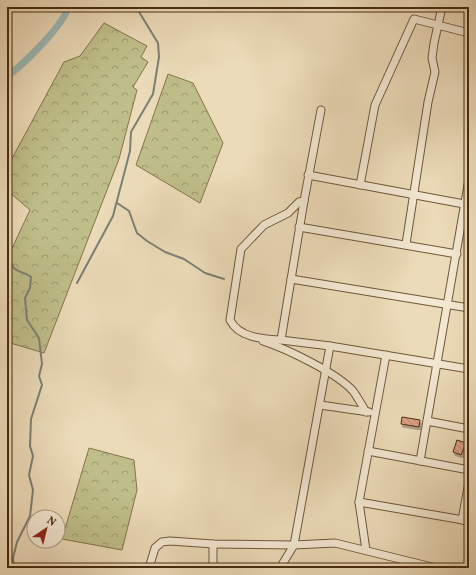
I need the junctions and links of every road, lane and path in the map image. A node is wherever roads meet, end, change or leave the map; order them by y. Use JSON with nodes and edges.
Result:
{"nodes":[{"id":1,"x":442,"y":7,"type":"edge"},
{"id":2,"x":438,"y":26,"type":"junction"},
{"id":3,"x":469,"y":33,"type":"edge"},
{"id":4,"x":321,"y":110,"type":"dead end"},
{"id":5,"x":308,"y":175,"type":"junction"},
{"id":6,"x":469,"y":179,"type":"edge"},
{"id":7,"x":360,"y":185,"type":"junction"},
{"id":8,"x":413,"y":194,"type":"junction"},
{"id":9,"x":304,"y":201,"type":"junction"},
{"id":10,"x":464,"y":204,"type":"junction"},
{"id":11,"x":299,"y":227,"type":"junction"},
{"id":12,"x":406,"y":244,"type":"junction"},
{"id":13,"x":456,"y":254,"type":"junction"},
{"id":14,"x":291,"y":279,"type":"junction"},
{"id":15,"x":447,"y":305,"type":"junction"},
{"id":16,"x":469,"y":308,"type":"edge"},
{"id":17,"x":244,"y":333,"type":"junction"},
{"id":18,"x":281,"y":340,"type":"junction"},
{"id":19,"x":330,"y":346,"type":"junction"},
{"id":20,"x":386,"y":355,"type":"junction"},
{"id":21,"x":436,"y":364,"type":"junction"},
{"id":22,"x":469,"y":369,"type":"edge"},
{"id":23,"x":326,"y":373,"type":"junction"},
{"id":24,"x":320,"y":405,"type":"junction"},
{"id":25,"x":366,"y":412,"type":"junction"},
{"id":26,"x":375,"y":413,"type":"junction"},
{"id":27,"x":427,"y":422,"type":"junction"},
{"id":28,"x":469,"y":429,"type":"edge"},
{"id":29,"x":368,"y":451,"type":"junction"},
{"id":30,"x":420,"y":461,"type":"junction"},
{"id":31,"x":469,"y":470,"type":"edge"},
{"id":32,"x":469,"y":482,"type":"edge"},
{"id":33,"x":359,"y":502,"type":"junction"},
{"id":34,"x":466,"y":521,"type":"edge"},
{"id":35,"x":213,"y":544,"type":"junction"},
{"id":36,"x":294,"y":545,"type":"junction"},
{"id":37,"x":366,"y":550,"type":"junction"},
{"id":38,"x":401,"y":564,"type":"edge"},
{"id":39,"x":149,"y":568,"type":"edge"},
{"id":40,"x":214,"y":568,"type":"edge"},
{"id":41,"x":280,"y":568,"type":"edge"},
{"id":42,"x":436,"y":568,"type":"edge"}],
"edges":[{"from":1,"to":2,"type":"street"},
{"from":2,"to":3,"type":"street"},
{"from":2,"to":7,"type":"street"},
{"from":2,"to":8,"type":"street"},
{"from":4,"to":5,"type":"street"},
{"from":5,"to":7,"type":"street"},
{"from":5,"to":9,"type":"street"},
{"from":6,"to":10,"type":"street"},
{"from":7,"to":8,"type":"street"},
{"from":8,"to":10,"type":"street"},
{"from":8,"to":12,"type":"street"},
{"from":9,"to":11,"type":"street"},
{"from":9,"to":17,"type":"street"},
{"from":10,"to":13,"type":"street"},
{"from":11,"to":12,"type":"street"},
{"from":11,"to":14,"type":"street"},
{"from":12,"to":13,"type":"street"},
{"from":13,"to":15,"type":"street"},
{"from":14,"to":15,"type":"street"},
{"from":14,"to":18,"type":"street"},
{"from":15,"to":16,"type":"street"},
{"from":15,"to":21,"type":"street"},
{"from":17,"to":18,"type":"street"},
{"from":17,"to":23,"type":"street"},
{"from":18,"to":19,"type":"street"},
{"from":19,"to":20,"type":"street"},
{"from":19,"to":23,"type":"street"},
{"from":20,"to":21,"type":"street"},
{"from":20,"to":26,"type":"street"},
{"from":21,"to":22,"type":"street"},
{"from":21,"to":27,"type":"street"},
{"from":23,"to":24,"type":"street"},
{"from":23,"to":25,"type":"street"},
{"from":24,"to":25,"type":"street"},
{"from":24,"to":36,"type":"street"},
{"from":25,"to":26,"type":"street"},
{"from":26,"to":29,"type":"street"},
{"from":27,"to":28,"type":"street"},
{"from":27,"to":30,"type":"street"},
{"from":29,"to":30,"type":"street"},
{"from":29,"to":33,"type":"street"},
{"from":30,"to":31,"type":"street"},
{"from":32,"to":34,"type":"street"},
{"from":33,"to":34,"type":"street"},
{"from":33,"to":37,"type":"street"},
{"from":35,"to":36,"type":"street"},
{"from":35,"to":39,"type":"street"},
{"from":35,"to":40,"type":"street"},
{"from":36,"to":37,"type":"street"},
{"from":36,"to":41,"type":"street"},
{"from":37,"to":38,"type":"street"},
{"from":38,"to":42,"type":"street"}]}
